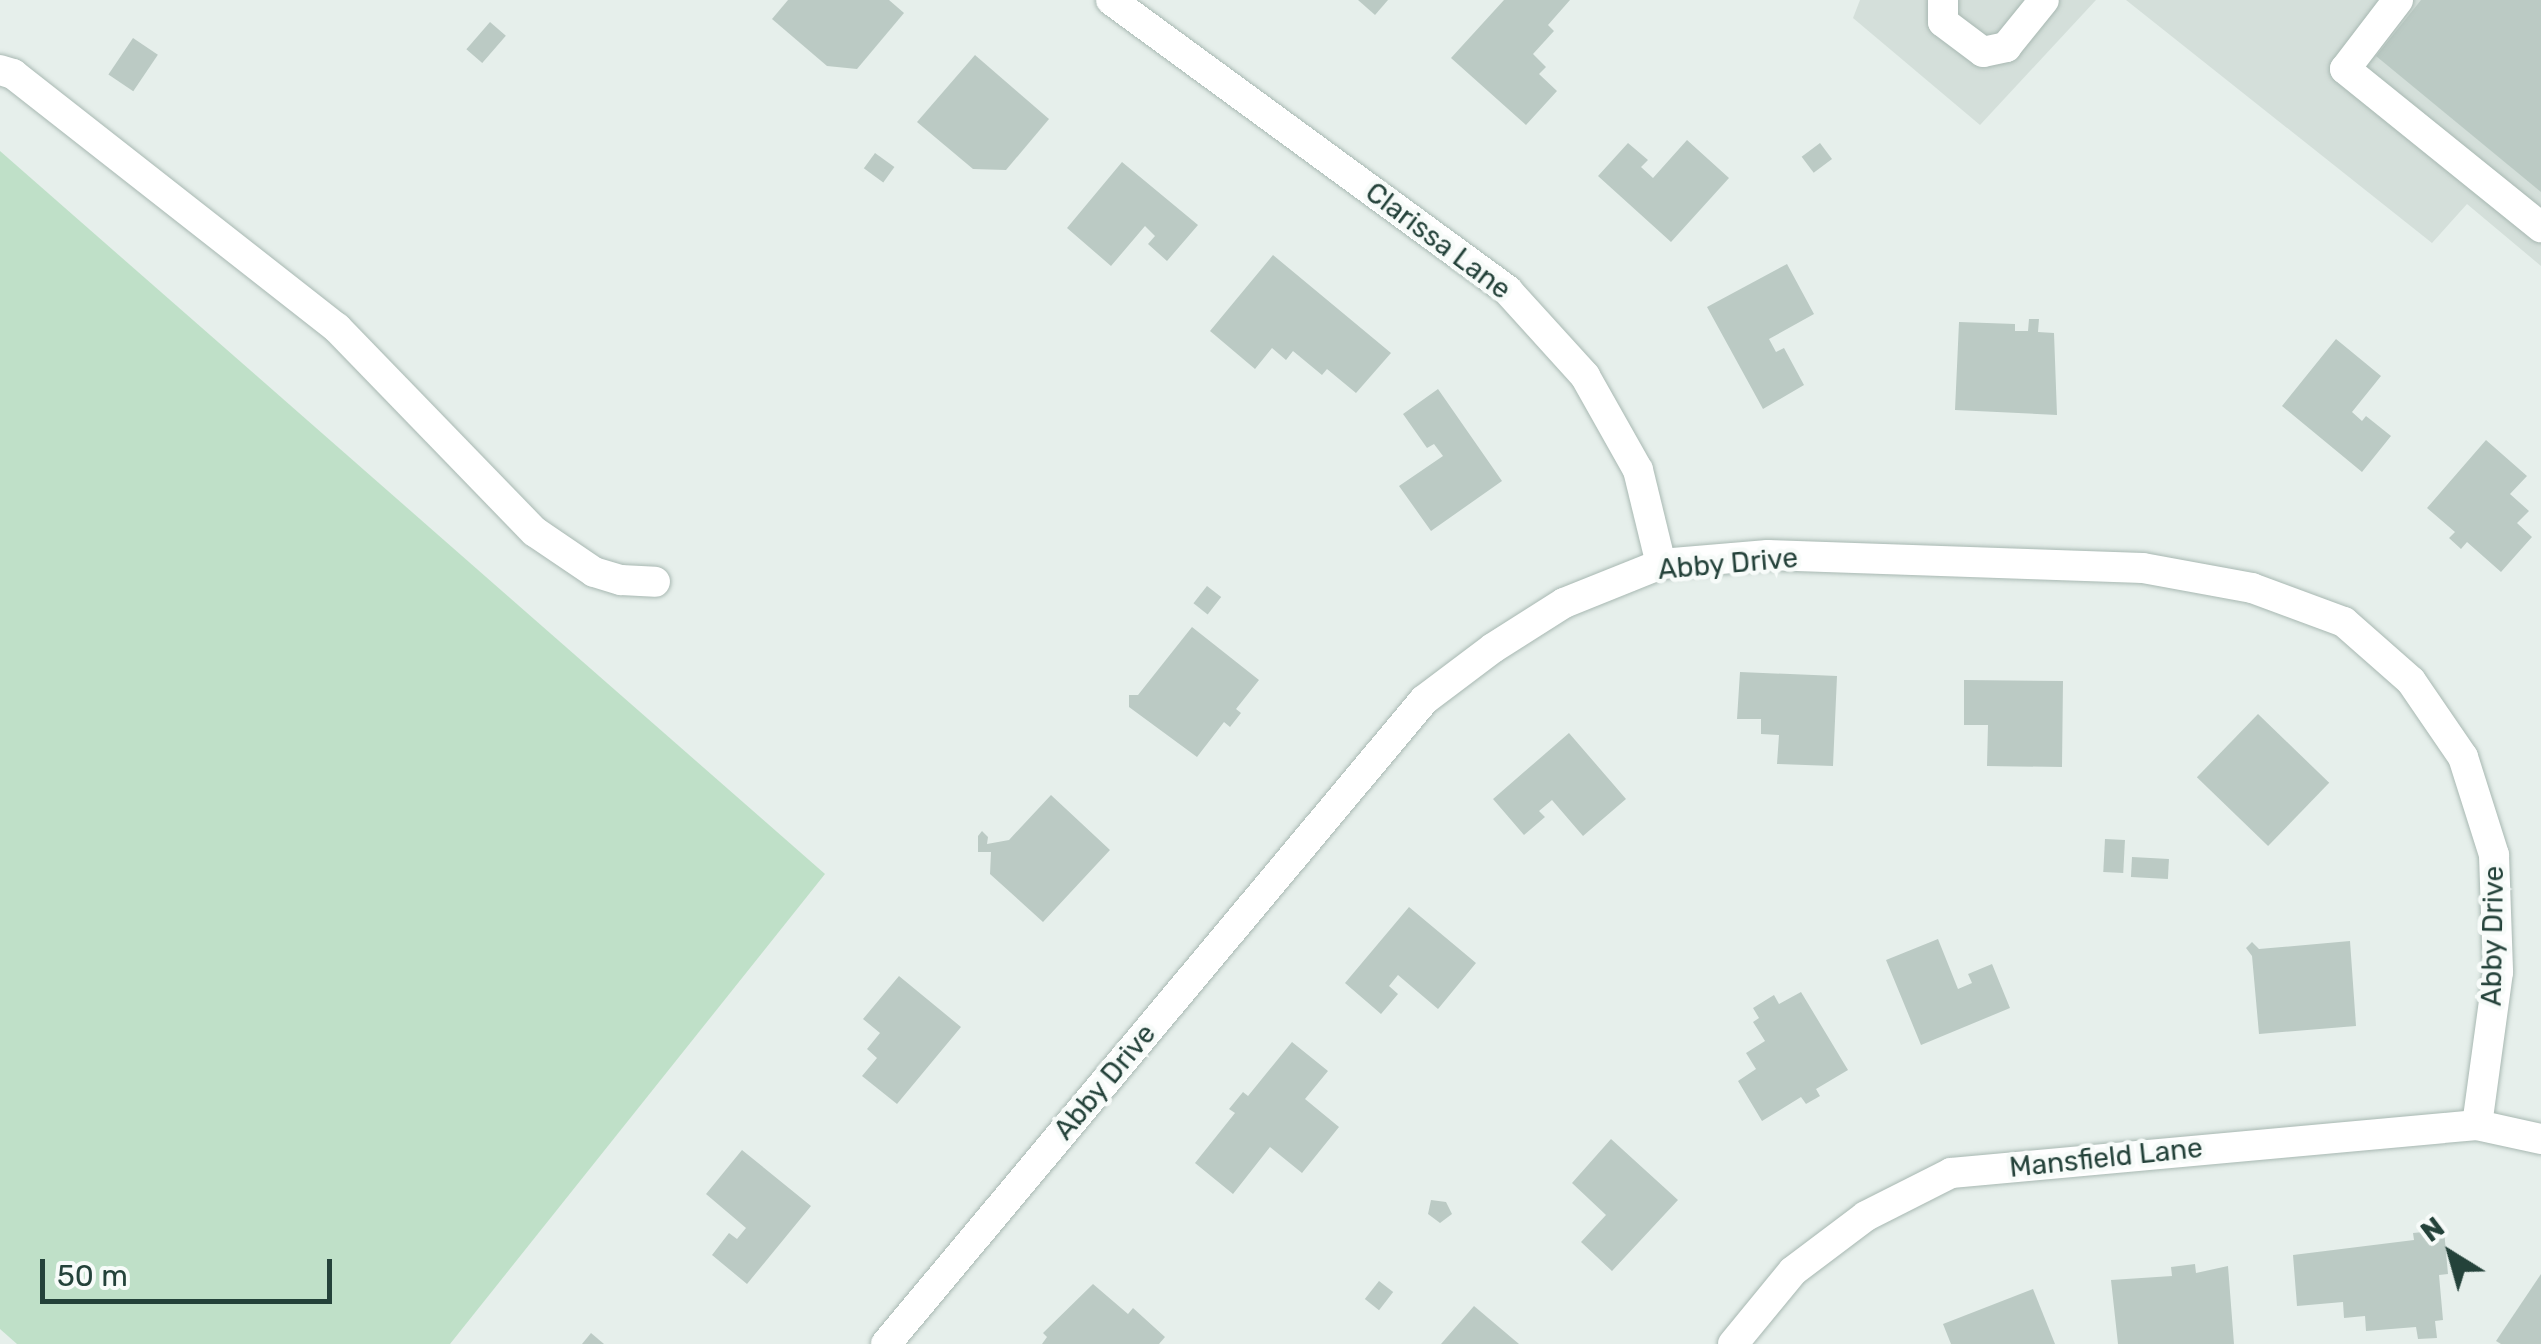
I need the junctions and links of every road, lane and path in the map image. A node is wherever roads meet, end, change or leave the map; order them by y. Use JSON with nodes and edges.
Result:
{"nodes":[{"id":1,"x":1111,"y":0,"type":"edge"},
{"id":2,"x":1944,"y":0,"type":"edge"},
{"id":3,"x":2044,"y":0,"type":"edge"},
{"id":4,"x":2398,"y":0,"type":"edge"},
{"id":5,"x":0,"y":70,"type":"edge"},
{"id":6,"x":2541,"y":228,"type":"edge"},
{"id":7,"x":1661,"y":564,"type":"junction"},
{"id":8,"x":655,"y":582,"type":"dead end"},
{"id":9,"x":2477,"y":1125,"type":"junction"},
{"id":10,"x":2541,"y":1138,"type":"edge"},
{"id":11,"x":886,"y":1344,"type":"edge"},
{"id":12,"x":1733,"y":1344,"type":"edge"}],
"edges":[{"from":1,"to":7,"type":"street","name":"Clarissa Lane"},
{"from":2,"to":3,"type":"street"},
{"from":4,"to":6,"type":"street"},
{"from":5,"to":8,"type":"street"},
{"from":7,"to":9,"type":"street","name":"Abby Drive"},
{"from":7,"to":11,"type":"street","name":"Abby Drive"},
{"from":9,"to":10,"type":"street","name":"Mansfield Lane"},
{"from":9,"to":12,"type":"street","name":"Mansfield Lane"}]}
